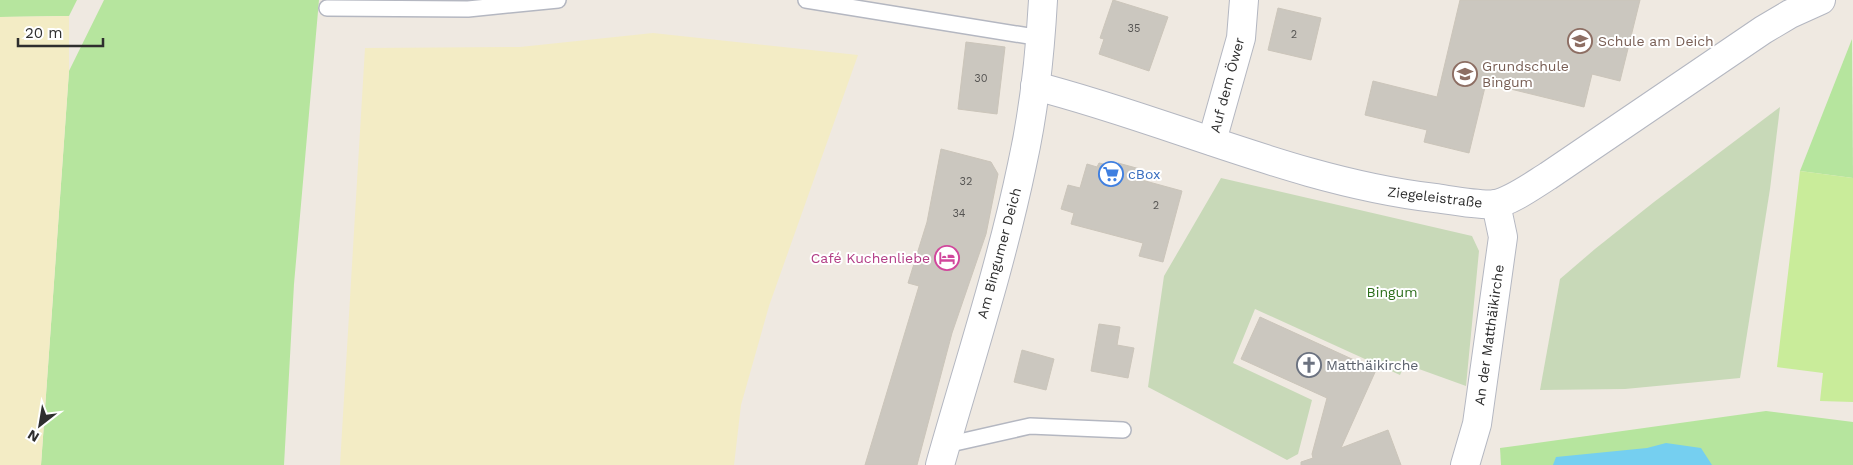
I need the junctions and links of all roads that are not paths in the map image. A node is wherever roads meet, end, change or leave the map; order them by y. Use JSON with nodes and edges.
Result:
{"nodes":[{"id":1,"x":558,"y":0,"type":"edge"},
{"id":2,"x":806,"y":0,"type":"edge"},
{"id":3,"x":1043,"y":0,"type":"edge"},
{"id":4,"x":1244,"y":0,"type":"edge"},
{"id":5,"x":1821,"y":0,"type":"edge"},
{"id":6,"x":327,"y":8,"type":"dead end"},
{"id":7,"x":1041,"y":38,"type":"junction"},
{"id":8,"x":1035,"y":86,"type":"junction"},
{"id":9,"x":1212,"y":141,"type":"junction"},
{"id":10,"x":1496,"y":204,"type":"junction"},
{"id":11,"x":1123,"y":430,"type":"dead end"},
{"id":12,"x":943,"y":455,"type":"edge"},
{"id":13,"x":1465,"y":465,"type":"edge"}],
"edges":[{"from":1,"to":6,"type":"lane"},
{"from":2,"to":7,"type":"lane"},
{"from":3,"to":7,"type":"street","name":"Am Bingumer Deich"},
{"from":4,"to":9,"type":"street","name":"Auf dem Öwer"},
{"from":5,"to":10,"type":"street","name":"Ziegeleistraße"},
{"from":7,"to":8,"type":"street","name":"Am Bingumer Deich"},
{"from":8,"to":9,"type":"street","name":"Ziegeleistraße"},
{"from":8,"to":12,"type":"street","name":"Am Bingumer Deich"},
{"from":9,"to":10,"type":"street","name":"Ziegeleistraße"},
{"from":10,"to":13,"type":"street","name":"An der Matthäikirche"},
{"from":11,"to":12,"type":"lane"}]}
